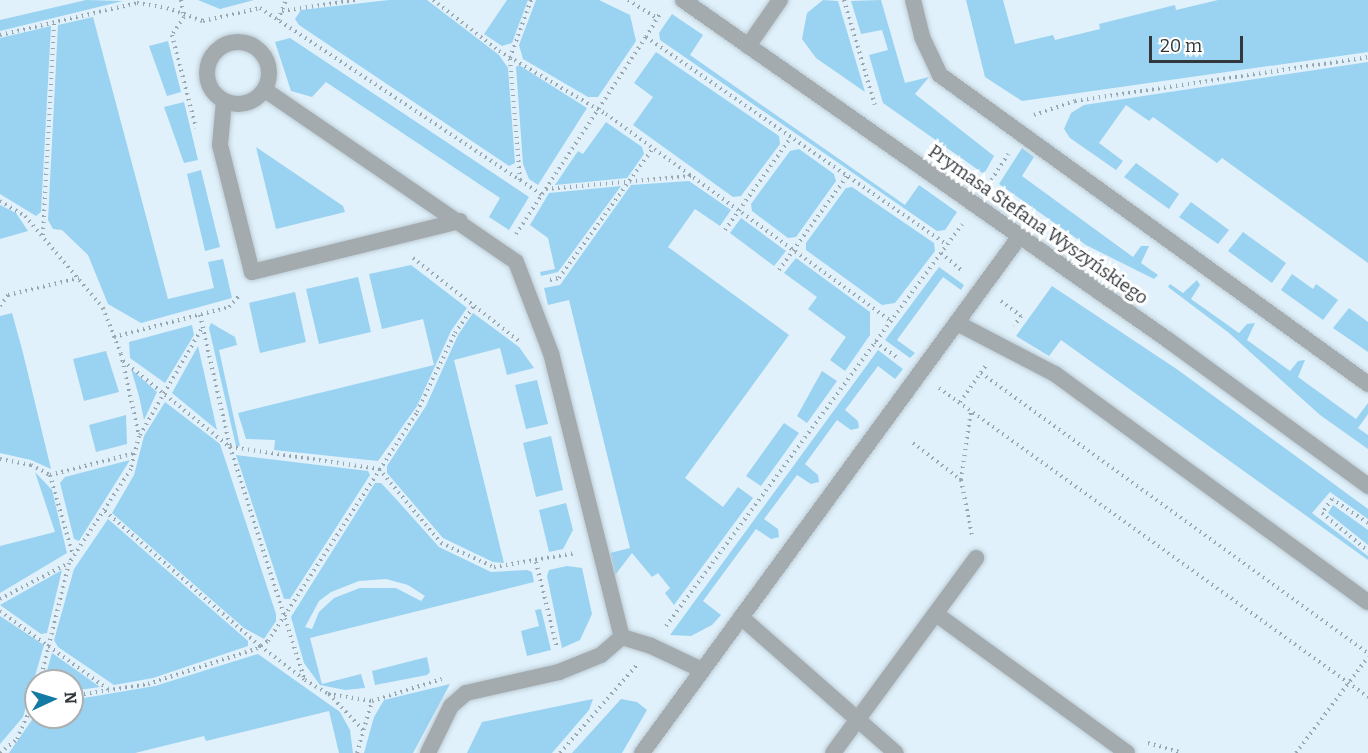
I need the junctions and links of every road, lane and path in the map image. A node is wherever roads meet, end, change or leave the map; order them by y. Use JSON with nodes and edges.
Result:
{"nodes":[{"id":1,"x":181,"y":0,"type":"edge"},
{"id":2,"x":286,"y":0,"type":"edge"},
{"id":3,"x":356,"y":0,"type":"edge"},
{"id":4,"x":433,"y":0,"type":"edge"},
{"id":5,"x":531,"y":0,"type":"edge"},
{"id":6,"x":628,"y":0,"type":"edge"},
{"id":7,"x":683,"y":0,"type":"edge"},
{"id":8,"x":780,"y":0,"type":"edge"},
{"id":9,"x":844,"y":0,"type":"edge"},
{"id":10,"x":913,"y":0,"type":"edge"},
{"id":11,"x":664,"y":8,"type":"dead end"},
{"id":12,"x":282,"y":11,"type":"junction"},
{"id":13,"x":184,"y":17,"type":"junction"},
{"id":14,"x":657,"y":18,"type":"junction"},
{"id":15,"x":278,"y":20,"type":"junction"},
{"id":16,"x":54,"y":23,"type":"junction"},
{"id":17,"x":0,"y":35,"type":"edge"},
{"id":18,"x":646,"y":37,"type":"junction"},
{"id":19,"x":748,"y":46,"type":"junction"},
{"id":20,"x":1368,"y":57,"type":"edge"},
{"id":21,"x":510,"y":58,"type":"junction"},
{"id":22,"x":265,"y":90,"type":"junction"},
{"id":23,"x":224,"y":101,"type":"junction"},
{"id":24,"x":876,"y":108,"type":"dead end"},
{"id":25,"x":598,"y":109,"type":"junction"},
{"id":26,"x":1021,"y":134,"type":"junction"},
{"id":27,"x":198,"y":136,"type":"dead end"},
{"id":28,"x":791,"y":137,"type":"junction"},
{"id":29,"x":653,"y":148,"type":"junction"},
{"id":30,"x":692,"y":176,"type":"junction"},
{"id":31,"x":847,"y":176,"type":"junction"},
{"id":32,"x":520,"y":180,"type":"junction"},
{"id":33,"x":629,"y":182,"type":"junction"},
{"id":34,"x":546,"y":189,"type":"junction"},
{"id":35,"x":542,"y":195,"type":"junction"},
{"id":36,"x":0,"y":201,"type":"edge"},
{"id":37,"x":974,"y":204,"type":"junction"},
{"id":38,"x":739,"y":210,"type":"junction"},
{"id":39,"x":460,"y":221,"type":"junction"},
{"id":40,"x":725,"y":230,"type":"dead end"},
{"id":41,"x":42,"y":236,"type":"junction"},
{"id":42,"x":1020,"y":236,"type":"junction"},
{"id":43,"x":947,"y":245,"type":"junction"},
{"id":44,"x":794,"y":250,"type":"junction"},
{"id":45,"x":503,"y":253,"type":"junction"},
{"id":46,"x":400,"y":259,"type":"dead end"},
{"id":47,"x":779,"y":270,"type":"dead end"},
{"id":48,"x":79,"y":278,"type":"junction"},
{"id":49,"x":525,"y":286,"type":"junction"},
{"id":50,"x":250,"y":294,"type":"dead end"},
{"id":51,"x":0,"y":306,"type":"edge"},
{"id":52,"x":474,"y":306,"type":"junction"},
{"id":53,"x":200,"y":315,"type":"junction"},
{"id":54,"x":891,"y":321,"type":"junction"},
{"id":55,"x":957,"y":323,"type":"junction"},
{"id":56,"x":203,"y":327,"type":"junction"},
{"id":57,"x":114,"y":337,"type":"junction"},
{"id":58,"x":875,"y":342,"type":"junction"},
{"id":59,"x":524,"y":346,"type":"dead end"},
{"id":60,"x":123,"y":360,"type":"junction"},
{"id":61,"x":981,"y":373,"type":"dead end"},
{"id":62,"x":919,"y":374,"type":"junction"},
{"id":63,"x":1368,"y":384,"type":"edge"},
{"id":64,"x":166,"y":393,"type":"junction"},
{"id":65,"x":971,"y":410,"type":"junction"},
{"id":66,"x":140,"y":436,"type":"junction"},
{"id":67,"x":913,"y":443,"type":"dead end"},
{"id":68,"x":230,"y":447,"type":"junction"},
{"id":69,"x":135,"y":453,"type":"junction"},
{"id":70,"x":0,"y":459,"type":"edge"},
{"id":71,"x":379,"y":469,"type":"junction"},
{"id":72,"x":50,"y":475,"type":"junction"},
{"id":73,"x":961,"y":480,"type":"junction"},
{"id":74,"x":1368,"y":486,"type":"edge"},
{"id":75,"x":105,"y":511,"type":"junction"},
{"id":76,"x":1368,"y":523,"type":"edge"},
{"id":77,"x":584,"y":551,"type":"dead end"},
{"id":78,"x":1368,"y":551,"type":"edge"},
{"id":79,"x":73,"y":557,"type":"junction"},
{"id":80,"x":976,"y":558,"type":"joint"},
{"id":81,"x":536,"y":562,"type":"junction"},
{"id":82,"x":69,"y":563,"type":"junction"},
{"id":83,"x":0,"y":599,"type":"edge"},
{"id":84,"x":1368,"y":602,"type":"edge"},
{"id":85,"x":0,"y":611,"type":"edge"},
{"id":86,"x":284,"y":614,"type":"junction"},
{"id":87,"x":936,"y":614,"type":"junction"},
{"id":88,"x":741,"y":617,"type":"junction"},
{"id":89,"x":622,"y":637,"type":"junction"},
{"id":90,"x":49,"y":644,"type":"junction"},
{"id":91,"x":260,"y":646,"type":"junction"},
{"id":92,"x":651,"y":646,"type":"junction"},
{"id":93,"x":563,"y":653,"type":"dead end"},
{"id":94,"x":1368,"y":655,"type":"edge"},
{"id":95,"x":43,"y":669,"type":"edge"},
{"id":96,"x":702,"y":670,"type":"junction"},
{"id":97,"x":444,"y":679,"type":"dead end"},
{"id":98,"x":305,"y":680,"type":"junction"},
{"id":99,"x":1348,"y":683,"type":"junction"},
{"id":100,"x":109,"y":690,"type":"junction"},
{"id":101,"x":328,"y":693,"type":"junction"},
{"id":102,"x":84,"y":694,"type":"edge"},
{"id":103,"x":1368,"y":697,"type":"edge"},
{"id":104,"x":372,"y":701,"type":"junction"},
{"id":105,"x":857,"y":720,"type":"junction"},
{"id":106,"x":24,"y":725,"type":"edge"},
{"id":107,"x":363,"y":731,"type":"junction"},
{"id":108,"x":1134,"y":750,"type":"edge"},
{"id":109,"x":0,"y":753,"type":"edge"},
{"id":110,"x":357,"y":753,"type":"edge"},
{"id":111,"x":428,"y":753,"type":"edge"},
{"id":112,"x":560,"y":753,"type":"edge"},
{"id":113,"x":642,"y":753,"type":"edge"},
{"id":114,"x":833,"y":753,"type":"edge"},
{"id":115,"x":896,"y":753,"type":"edge"},
{"id":116,"x":1182,"y":753,"type":"edge"},
{"id":117,"x":1296,"y":753,"type":"edge"}],
"edges":[{"from":1,"to":13,"type":"path"},
{"from":2,"to":12,"type":"path"},
{"from":3,"to":12,"type":"path"},
{"from":4,"to":21,"type":"path"},
{"from":5,"to":21,"type":"path"},
{"from":6,"to":14,"type":"path"},
{"from":7,"to":19,"type":"street","name":"Prymasa Stefana Wyszyńskiego"},
{"from":8,"to":19,"type":"street"},
{"from":9,"to":24,"type":"path"},
{"from":10,"to":26,"type":"street"},
{"from":11,"to":14,"type":"path"},
{"from":12,"to":15,"type":"path"},
{"from":13,"to":15,"type":"path"},
{"from":13,"to":16,"type":"path"},
{"from":13,"to":27,"type":"path"},
{"from":14,"to":18,"type":"path"},
{"from":15,"to":32,"type":"path"},
{"from":16,"to":17,"type":"path"},
{"from":16,"to":41,"type":"path"},
{"from":18,"to":25,"type":"path"},
{"from":18,"to":28,"type":"path"},
{"from":19,"to":37,"type":"street","name":"Prymasa Stefana Wyszyńskiego"},
{"from":20,"to":26,"type":"path"},
{"from":21,"to":25,"type":"path"},
{"from":21,"to":32,"type":"path"},
{"from":22,"to":23,"type":"street"},
{"from":22,"to":23,"type":"street"},
{"from":22,"to":39,"type":"street"},
{"from":23,"to":39,"type":"street"},
{"from":25,"to":29,"type":"path"},
{"from":25,"to":34,"type":"path"},
{"from":26,"to":37,"type":"path"},
{"from":26,"to":63,"type":"street"},
{"from":28,"to":31,"type":"path"},
{"from":28,"to":38,"type":"path"},
{"from":29,"to":30,"type":"path"},
{"from":29,"to":33,"type":"path"},
{"from":30,"to":33,"type":"path"},
{"from":30,"to":38,"type":"path"},
{"from":31,"to":43,"type":"path"},
{"from":31,"to":44,"type":"path"},
{"from":32,"to":35,"type":"path"},
{"from":33,"to":34,"type":"path"},
{"from":33,"to":49,"type":"path"},
{"from":34,"to":35,"type":"path"},
{"from":35,"to":45,"type":"path"},
{"from":36,"to":41,"type":"path"},
{"from":37,"to":42,"type":"street","name":"Prymasa Stefana Wyszyńskiego"},
{"from":37,"to":43,"type":"path"},
{"from":38,"to":40,"type":"path"},
{"from":38,"to":44,"type":"path"},
{"from":39,"to":45,"type":"street"},
{"from":41,"to":48,"type":"path"},
{"from":42,"to":55,"type":"street"},
{"from":42,"to":74,"type":"street","name":"Prymasa Stefana Wyszyńskiego"},
{"from":43,"to":54,"type":"path"},
{"from":44,"to":47,"type":"path"},
{"from":44,"to":54,"type":"path"},
{"from":45,"to":49,"type":"street"},
{"from":46,"to":52,"type":"path"},
{"from":48,"to":51,"type":"path"},
{"from":48,"to":57,"type":"path"},
{"from":49,"to":89,"type":"street"},
{"from":50,"to":53,"type":"path"},
{"from":52,"to":59,"type":"path"},
{"from":52,"to":71,"type":"path"},
{"from":53,"to":56,"type":"path"},
{"from":53,"to":57,"type":"path"},
{"from":54,"to":58,"type":"path"},
{"from":55,"to":62,"type":"street"},
{"from":55,"to":84,"type":"street"},
{"from":56,"to":64,"type":"path"},
{"from":56,"to":68,"type":"path"},
{"from":57,"to":60,"type":"path"},
{"from":58,"to":62,"type":"path"},
{"from":58,"to":92,"type":"path"},
{"from":60,"to":64,"type":"path"},
{"from":60,"to":66,"type":"path"},
{"from":61,"to":94,"type":"path"},
{"from":62,"to":65,"type":"path"},
{"from":62,"to":88,"type":"street"},
{"from":64,"to":66,"type":"path"},
{"from":64,"to":68,"type":"path"},
{"from":65,"to":73,"type":"path"},
{"from":65,"to":99,"type":"path"},
{"from":66,"to":69,"type":"path"},
{"from":67,"to":73,"type":"path"},
{"from":68,"to":71,"type":"path"},
{"from":68,"to":86,"type":"path"},
{"from":69,"to":72,"type":"path"},
{"from":69,"to":75,"type":"path"},
{"from":70,"to":72,"type":"path"},
{"from":71,"to":81,"type":"path"},
{"from":71,"to":86,"type":"path"},
{"from":72,"to":79,"type":"path"},
{"from":73,"to":80,"type":"path"},
{"from":75,"to":79,"type":"path"},
{"from":75,"to":91,"type":"path"},
{"from":76,"to":78,"type":"path"},
{"from":77,"to":81,"type":"path"},
{"from":79,"to":82,"type":"path"},
{"from":80,"to":87,"type":"street"},
{"from":81,"to":93,"type":"path"},
{"from":82,"to":83,"type":"path"},
{"from":82,"to":90,"type":"path"},
{"from":85,"to":90,"type":"path"},
{"from":86,"to":91,"type":"path"},
{"from":86,"to":98,"type":"path"},
{"from":87,"to":105,"type":"street"},
{"from":87,"to":108,"type":"street"},
{"from":88,"to":96,"type":"street"},
{"from":88,"to":105,"type":"street"},
{"from":89,"to":92,"type":"street"},
{"from":89,"to":111,"type":"street"},
{"from":90,"to":95,"type":"path"},
{"from":90,"to":100,"type":"path"},
{"from":91,"to":98,"type":"path"},
{"from":91,"to":100,"type":"path"},
{"from":92,"to":96,"type":"street"},
{"from":92,"to":112,"type":"path"},
{"from":94,"to":99,"type":"path"},
{"from":96,"to":113,"type":"street"},
{"from":97,"to":104,"type":"path"},
{"from":98,"to":101,"type":"path"},
{"from":99,"to":103,"type":"path"},
{"from":99,"to":117,"type":"path"},
{"from":100,"to":102,"type":"path"},
{"from":101,"to":104,"type":"path"},
{"from":101,"to":107,"type":"path"},
{"from":104,"to":107,"type":"path"},
{"from":105,"to":114,"type":"street"},
{"from":105,"to":115,"type":"street"},
{"from":106,"to":109,"type":"path"},
{"from":107,"to":110,"type":"path"},
{"from":108,"to":116,"type":"path"}]}
